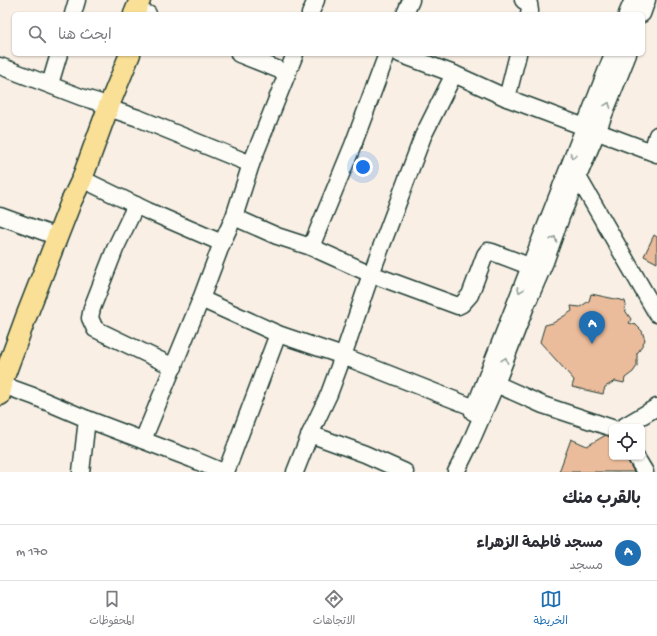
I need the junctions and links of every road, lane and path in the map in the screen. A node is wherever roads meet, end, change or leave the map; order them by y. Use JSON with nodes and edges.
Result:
{"nodes":[{"id":1,"x":77,"y":0,"type":"edge"},
{"id":2,"x":140,"y":0,"type":"edge"},
{"id":3,"x":152,"y":0,"type":"edge"},
{"id":4,"x":316,"y":0,"type":"edge"},
{"id":5,"x":411,"y":0,"type":"edge"},
{"id":6,"x":523,"y":0,"type":"edge"},
{"id":7,"x":633,"y":0,"type":"edge"},
{"id":8,"x":647,"y":0,"type":"edge"},
{"id":9,"x":74,"y":12,"type":"edge"},
{"id":10,"x":135,"y":12,"type":"edge"},
{"id":11,"x":148,"y":12,"type":"edge"},
{"id":12,"x":311,"y":12,"type":"edge"},
{"id":13,"x":405,"y":12,"type":"edge"},
{"id":14,"x":529,"y":12,"type":"edge"},
{"id":15,"x":629,"y":12,"type":"edge"},
{"id":16,"x":643,"y":12,"type":"edge"},
{"id":17,"x":59,"y":56,"type":"edge"},
{"id":18,"x":117,"y":56,"type":"edge"},
{"id":19,"x":129,"y":56,"type":"edge"},
{"id":20,"x":244,"y":56,"type":"edge"},
{"id":21,"x":294,"y":56,"type":"edge"},
{"id":22,"x":386,"y":56,"type":"edge"},
{"id":23,"x":405,"y":56,"type":"edge"},
{"id":24,"x":518,"y":56,"type":"edge"},
{"id":25,"x":612,"y":56,"type":"edge"},
{"id":26,"x":627,"y":56,"type":"edge"},
{"id":27,"x":0,"y":66,"type":"edge"},
{"id":28,"x":287,"y":73,"type":"junction"},
{"id":29,"x":454,"y":74,"type":"junction"},
{"id":30,"x":50,"y":84,"type":"junction"},
{"id":31,"x":507,"y":98,"type":"junction"},
{"id":32,"x":103,"y":105,"type":"junction"},
{"id":33,"x":591,"y":129,"type":"junction"},
{"id":34,"x":657,"y":134,"type":"edge"},
{"id":35,"x":654,"y":153,"type":"edge"},
{"id":36,"x":251,"y":164,"type":"junction"},
{"id":37,"x":578,"y":177,"type":"junction"},
{"id":38,"x":82,"y":179,"type":"junction"},
{"id":39,"x":136,"y":205,"type":"junction"},
{"id":40,"x":0,"y":216,"type":"edge"},
{"id":41,"x":234,"y":217,"type":"junction"},
{"id":42,"x":222,"y":243,"type":"junction"},
{"id":43,"x":46,"y":245,"type":"junction"},
{"id":44,"x":311,"y":248,"type":"junction"},
{"id":45,"x":536,"y":262,"type":"junction"},
{"id":46,"x":371,"y":274,"type":"junction"},
{"id":47,"x":201,"y":299,"type":"junction"},
{"id":48,"x":657,"y":314,"type":"edge"},
{"id":49,"x":278,"y":334,"type":"junction"},
{"id":50,"x":0,"y":355,"type":"edge"},
{"id":51,"x":343,"y":356,"type":"junction"},
{"id":52,"x":174,"y":367,"type":"junction"},
{"id":53,"x":496,"y":384,"type":"junction"},
{"id":54,"x":0,"y":388,"type":"edge"},
{"id":55,"x":657,"y":407,"type":"edge"},
{"id":56,"x":475,"y":408,"type":"junction"},
{"id":57,"x":87,"y":419,"type":"junction"},
{"id":58,"x":628,"y":424,"type":"edge"},
{"id":59,"x":609,"y":427,"type":"edge"},
{"id":60,"x":310,"y":434,"type":"junction"},
{"id":61,"x":143,"y":440,"type":"junction"},
{"id":62,"x":638,"y":460,"type":"edge"},
{"id":63,"x":81,"y":472,"type":"edge"},
{"id":64,"x":223,"y":472,"type":"edge"},
{"id":65,"x":226,"y":472,"type":"edge"},
{"id":66,"x":295,"y":472,"type":"edge"},
{"id":67,"x":405,"y":472,"type":"edge"},
{"id":68,"x":446,"y":472,"type":"edge"},
{"id":69,"x":456,"y":472,"type":"edge"},
{"id":70,"x":645,"y":472,"type":"edge"}],
"edges":[{"from":1,"to":9,"type":"street"},
{"from":2,"to":10,"type":"main road"},
{"from":3,"to":11,"type":"main road"},
{"from":4,"to":12,"type":"street"},
{"from":5,"to":13,"type":"street"},
{"from":6,"to":14,"type":"street"},
{"from":7,"to":15,"type":"street"},
{"from":8,"to":16,"type":"street"},
{"from":17,"to":30,"type":"street"},
{"from":18,"to":32,"type":"main road"},
{"from":19,"to":32,"type":"main road"},
{"from":20,"to":28,"type":"street"},
{"from":21,"to":28,"type":"street"},
{"from":22,"to":44,"type":"street"},
{"from":23,"to":29,"type":"street"},
{"from":24,"to":31,"type":"street"},
{"from":25,"to":33,"type":"street"},
{"from":33,"to":26,"type":"street","one_way":true},
{"from":27,"to":30,"type":"street"},
{"from":28,"to":36,"type":"street"},
{"from":29,"to":31,"type":"street"},
{"from":29,"to":46,"type":"street"},
{"from":30,"to":32,"type":"street"},
{"from":31,"to":33,"type":"street"},
{"from":32,"to":36,"type":"street"},
{"from":32,"to":38,"type":"main road"},
{"from":32,"to":43,"type":"main road"},
{"from":33,"to":35,"type":"street"},
{"from":33,"to":37,"type":"street"},
{"from":33,"to":45,"type":"street","one_way":true},
{"from":34,"to":35,"type":"street"},
{"from":36,"to":41,"type":"street"},
{"from":45,"to":37,"type":"street","one_way":true},
{"from":37,"to":48,"type":"street"},
{"from":38,"to":39,"type":"street"},
{"from":38,"to":43,"type":"main road"},
{"from":39,"to":42,"type":"street"},
{"from":39,"to":52,"type":"street"},
{"from":40,"to":43,"type":"street"},
{"from":41,"to":42,"type":"street"},
{"from":41,"to":44,"type":"street"},
{"from":42,"to":47,"type":"street"},
{"from":43,"to":50,"type":"main road"},
{"from":43,"to":54,"type":"main road"},
{"from":44,"to":46,"type":"street"},
{"from":45,"to":46,"type":"street"},
{"from":53,"to":45,"type":"street","one_way":true},
{"from":45,"to":56,"type":"street","one_way":true},
{"from":46,"to":51,"type":"street"},
{"from":47,"to":49,"type":"street"},
{"from":47,"to":52,"type":"street"},
{"from":49,"to":51,"type":"street"},
{"from":49,"to":65,"type":"street"},
{"from":51,"to":56,"type":"street"},
{"from":51,"to":60,"type":"street"},
{"from":52,"to":61,"type":"street"},
{"from":53,"to":59,"type":"street"},
{"from":53,"to":69,"type":"street"},
{"from":54,"to":57,"type":"street"},
{"from":55,"to":58,"type":"street"},
{"from":56,"to":68,"type":"street"},
{"from":57,"to":61,"type":"street"},
{"from":57,"to":63,"type":"street"},
{"from":60,"to":66,"type":"street"},
{"from":60,"to":67,"type":"street"},
{"from":61,"to":64,"type":"street"},
{"from":62,"to":70,"type":"street"}]}
